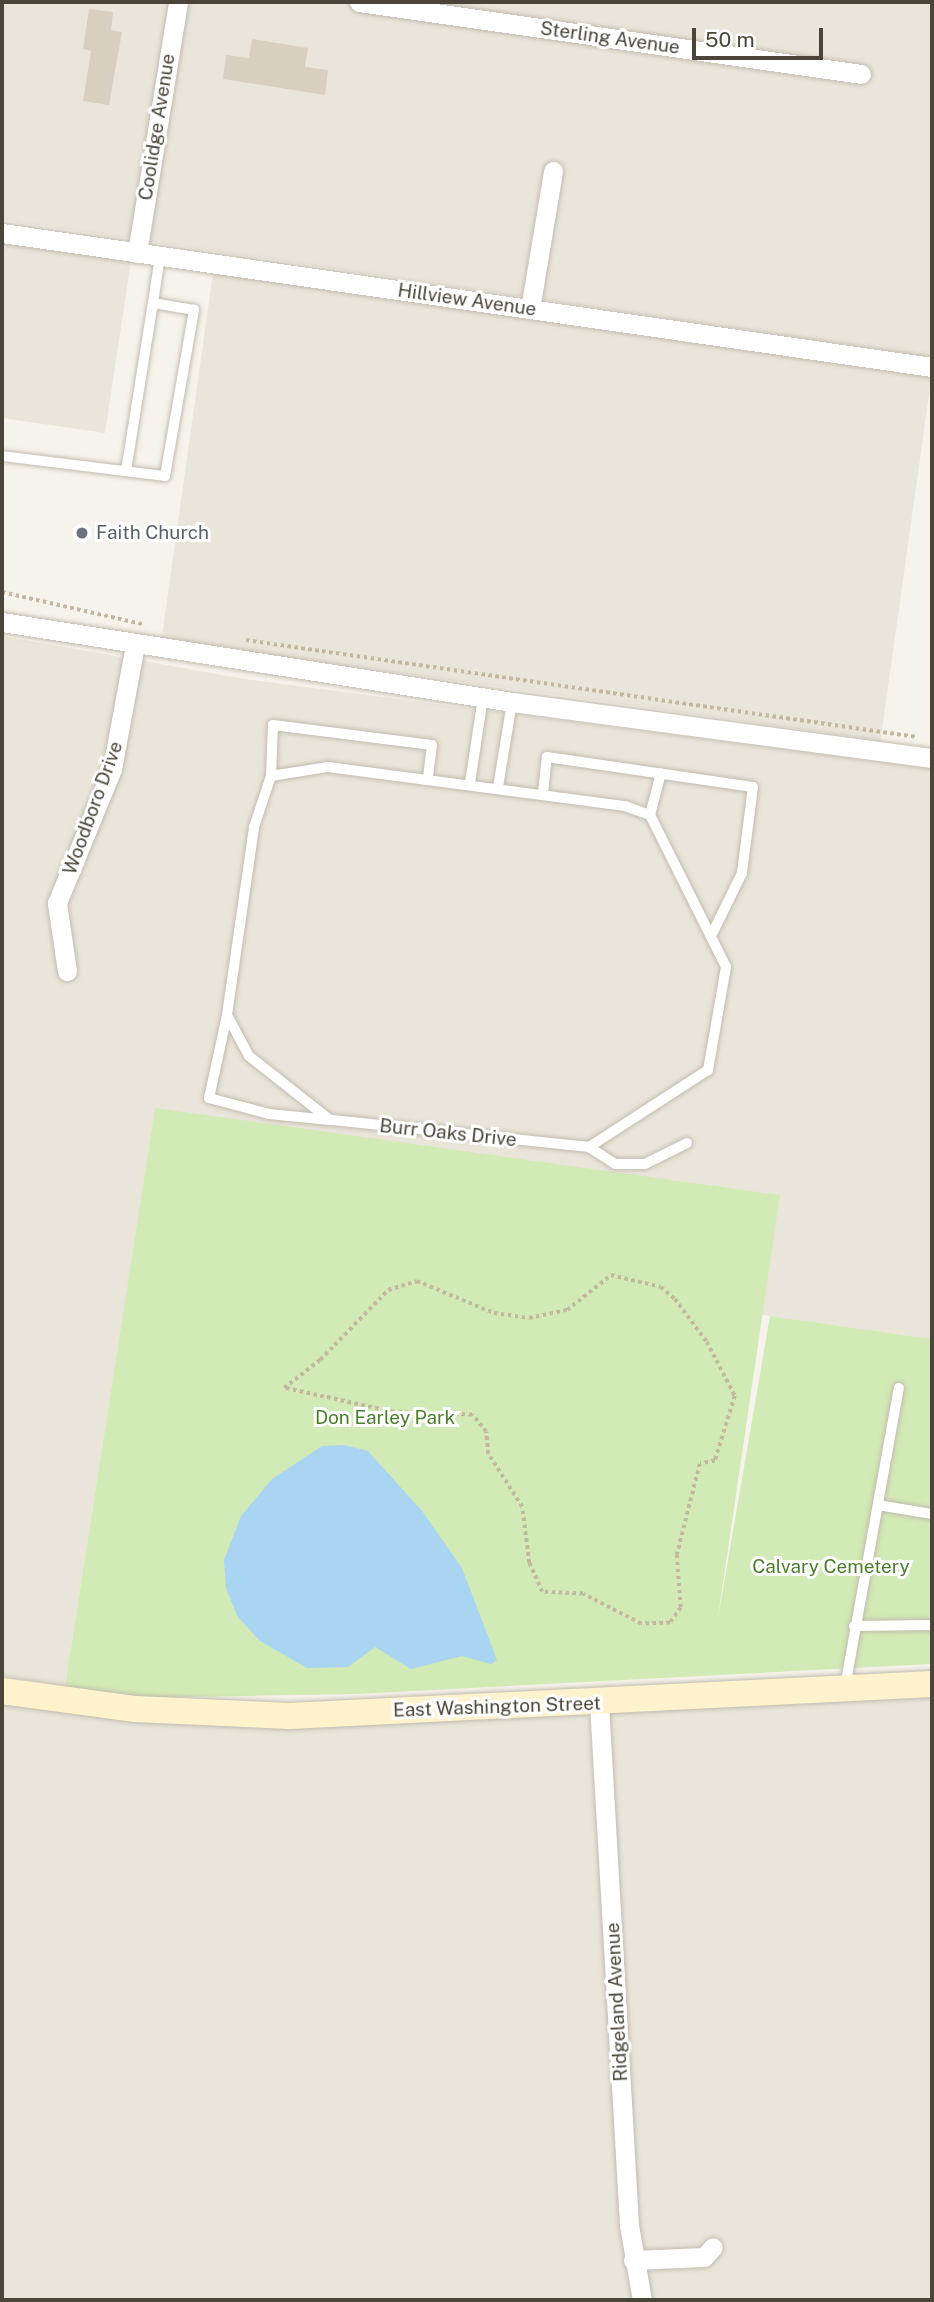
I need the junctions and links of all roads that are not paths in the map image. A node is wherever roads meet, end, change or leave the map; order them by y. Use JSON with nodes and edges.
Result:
{"nodes":[{"id":1,"x":178,"y":2,"type":"edge"},
{"id":2,"x":359,"y":2,"type":"edge"},
{"id":3,"x":861,"y":74,"type":"dead end"},
{"id":4,"x":553,"y":171,"type":"dead end"},
{"id":5,"x":2,"y":233,"type":"edge"},
{"id":6,"x":137,"y":253,"type":"junction"},
{"id":7,"x":160,"y":256,"type":"junction"},
{"id":8,"x":153,"y":303,"type":"junction"},
{"id":9,"x":530,"y":309,"type":"junction"},
{"id":10,"x":932,"y":367,"type":"edge"},
{"id":11,"x":2,"y":456,"type":"edge"},
{"id":12,"x":126,"y":471,"type":"junction"},
{"id":13,"x":2,"y":622,"type":"edge"},
{"id":14,"x":135,"y":645,"type":"junction"},
{"id":15,"x":483,"y":697,"type":"junction"},
{"id":16,"x":512,"y":702,"type":"junction"},
{"id":17,"x":930,"y":750,"type":"edge"},
{"id":18,"x":661,"y":773,"type":"junction"},
{"id":19,"x":271,"y":776,"type":"junction"},
{"id":20,"x":428,"y":778,"type":"junction"},
{"id":21,"x":470,"y":783,"type":"junction"},
{"id":22,"x":498,"y":787,"type":"junction"},
{"id":23,"x":543,"y":793,"type":"junction"},
{"id":24,"x":650,"y":816,"type":"junction"},
{"id":25,"x":713,"y":932,"type":"junction"},
{"id":26,"x":67,"y":971,"type":"dead end"},
{"id":27,"x":227,"y":1015,"type":"junction"},
{"id":28,"x":330,"y":1120,"type":"junction"},
{"id":29,"x":687,"y":1143,"type":"dead end"},
{"id":30,"x":590,"y":1147,"type":"junction"},
{"id":31,"x":900,"y":1388,"type":"dead end"},
{"id":32,"x":878,"y":1505,"type":"junction"},
{"id":33,"x":932,"y":1514,"type":"edge"},
{"id":34,"x":932,"y":1625,"type":"edge"},
{"id":35,"x":854,"y":1626,"type":"junction"},
{"id":36,"x":932,"y":1684,"type":"edge"},
{"id":37,"x":845,"y":1688,"type":"junction"},
{"id":38,"x":2,"y":1691,"type":"edge"},
{"id":39,"x":599,"y":1703,"type":"junction"},
{"id":40,"x":713,"y":2247,"type":"dead end"},
{"id":41,"x":633,"y":2260,"type":"junction"},
{"id":42,"x":642,"y":2300,"type":"edge"}],
"edges":[{"from":1,"to":6,"type":"street","name":"Coolidge Avenue"},
{"from":2,"to":3,"type":"street","name":"Sterling Avenue"},
{"from":4,"to":9,"type":"street"},
{"from":5,"to":6,"type":"street","name":"Hillview Avenue"},
{"from":6,"to":7,"type":"street","name":"Hillview Avenue"},
{"from":7,"to":8,"type":"lane"},
{"from":7,"to":9,"type":"street","name":"Hillview Avenue"},
{"from":8,"to":12,"type":"lane"},
{"from":8,"to":12,"type":"lane"},
{"from":9,"to":10,"type":"street","name":"Hillview Avenue"},
{"from":11,"to":12,"type":"lane"},
{"from":13,"to":14,"type":"street"},
{"from":14,"to":15,"type":"street"},
{"from":14,"to":26,"type":"street","name":"Woodboro Drive"},
{"from":15,"to":16,"type":"street"},
{"from":15,"to":21,"type":"lane"},
{"from":16,"to":17,"type":"street"},
{"from":16,"to":22,"type":"lane"},
{"from":18,"to":23,"type":"lane"},
{"from":18,"to":24,"type":"lane"},
{"from":18,"to":25,"type":"lane"},
{"from":19,"to":20,"type":"lane"},
{"from":19,"to":20,"type":"lane"},
{"from":19,"to":27,"type":"lane"},
{"from":20,"to":21,"type":"lane"},
{"from":21,"to":22,"type":"lane"},
{"from":22,"to":23,"type":"lane"},
{"from":23,"to":24,"type":"lane"},
{"from":24,"to":25,"type":"lane"},
{"from":25,"to":30,"type":"lane"},
{"from":27,"to":28,"type":"lane"},
{"from":27,"to":28,"type":"lane","name":"Burr Oaks Drive"},
{"from":28,"to":30,"type":"lane","name":"Burr Oaks Drive"},
{"from":29,"to":30,"type":"lane"},
{"from":31,"to":32,"type":"lane"},
{"from":32,"to":33,"type":"lane"},
{"from":32,"to":35,"type":"lane"},
{"from":34,"to":35,"type":"lane"},
{"from":35,"to":37,"type":"lane"},
{"from":36,"to":37,"type":"main road","name":"East Washington Street"},
{"from":37,"to":39,"type":"main road","name":"East Washington Street"},
{"from":38,"to":39,"type":"main road","name":"East Washington Street"},
{"from":39,"to":41,"type":"street","name":"Ridgeland Avenue"},
{"from":40,"to":41,"type":"street"},
{"from":41,"to":42,"type":"street","name":"Ridgeland Avenue"}]}
